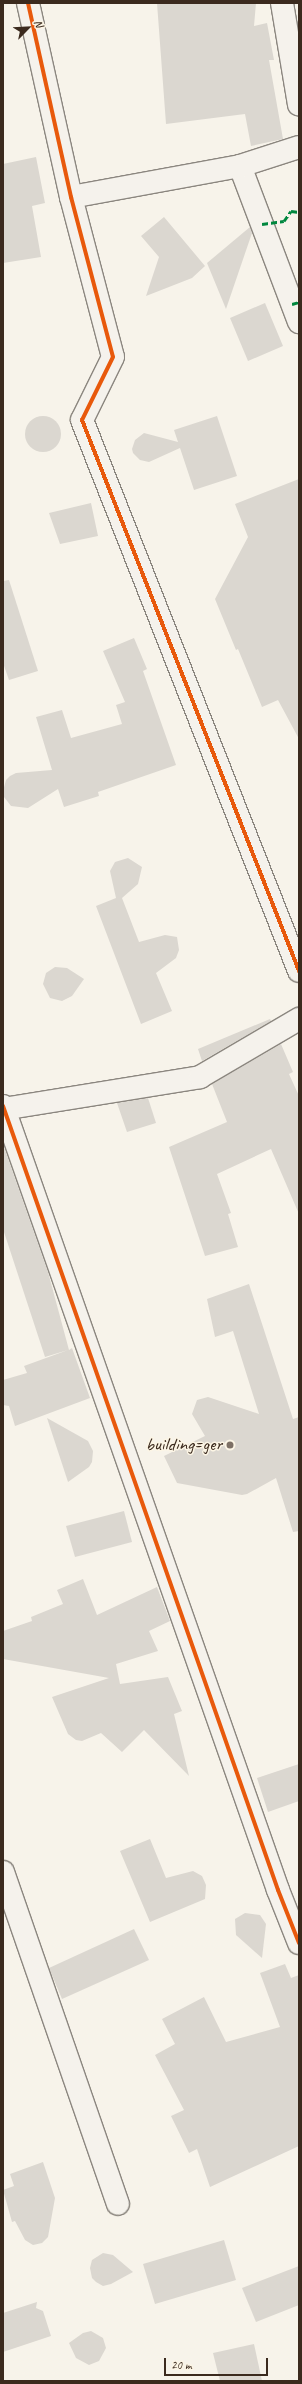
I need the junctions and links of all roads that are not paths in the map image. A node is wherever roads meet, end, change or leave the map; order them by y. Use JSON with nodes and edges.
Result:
{"nodes":[{"id":1,"x":28,"y":3,"type":"edge"},
{"id":2,"x":282,"y":3,"type":"edge"},
{"id":3,"x":299,"y":105,"type":"edge"},
{"id":4,"x":299,"y":147,"type":"edge"},
{"id":5,"x":240,"y":166,"type":"junction"},
{"id":6,"x":71,"y":197,"type":"junction"},
{"id":7,"x":299,"y":322,"type":"edge"},
{"id":8,"x":299,"y":971,"type":"edge"},
{"id":9,"x":299,"y":1019,"type":"edge"},
{"id":10,"x":3,"y":1108,"type":"edge"},
{"id":11,"x":3,"y":1872,"type":"edge"},
{"id":12,"x":299,"y":1944,"type":"edge"},
{"id":13,"x":118,"y":2204,"type":"dead end"}],
"edges":[{"from":1,"to":6,"type":"street"},
{"from":2,"to":3,"type":"street"},
{"from":4,"to":5,"type":"street"},
{"from":5,"to":6,"type":"street"},
{"from":5,"to":7,"type":"street"},
{"from":6,"to":8,"type":"street"},
{"from":9,"to":10,"type":"street"},
{"from":10,"to":12,"type":"street"},
{"from":11,"to":13,"type":"street"}]}
